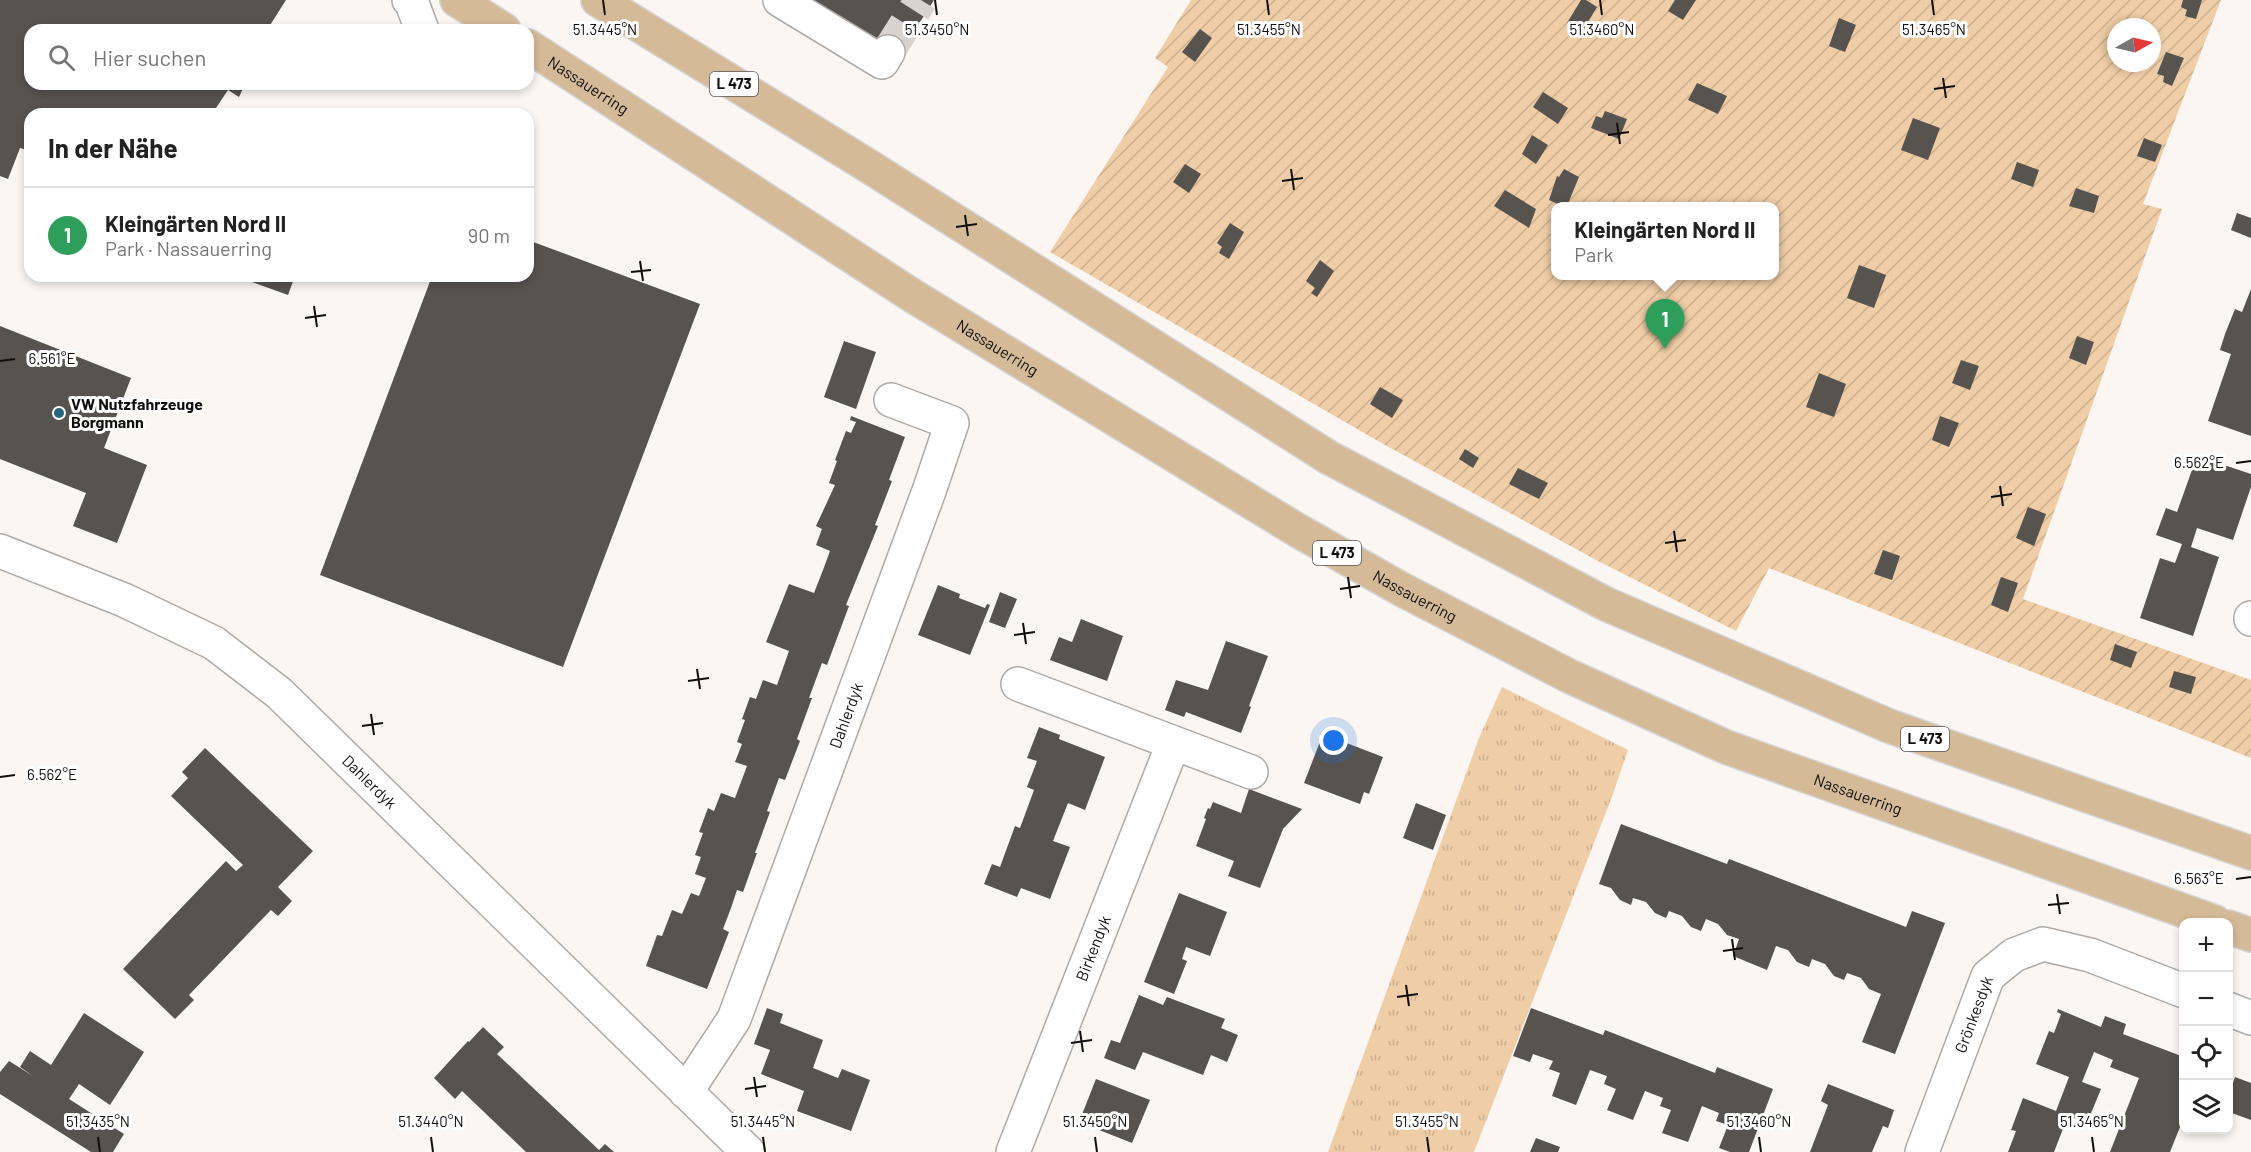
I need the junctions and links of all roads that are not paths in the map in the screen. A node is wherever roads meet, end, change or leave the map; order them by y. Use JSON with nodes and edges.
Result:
{"nodes":[{"id":1,"x":409,"y":0,"type":"edge"},
{"id":2,"x":457,"y":0,"type":"edge"},
{"id":3,"x":598,"y":0,"type":"edge"},
{"id":4,"x":780,"y":0,"type":"edge"},
{"id":5,"x":420,"y":24,"type":"edge"},
{"id":6,"x":495,"y":24,"type":"edge"},
{"id":7,"x":534,"y":50,"type":"edge"},
{"id":8,"x":888,"y":52,"type":"dead end"},
{"id":9,"x":891,"y":400,"type":"dead end"},
{"id":10,"x":0,"y":551,"type":"edge"},
{"id":11,"x":1018,"y":684,"type":"dead end"},
{"id":12,"x":1173,"y":744,"type":"junction"},
{"id":13,"x":1251,"y":772,"type":"dead end"},
{"id":14,"x":2251,"y":853,"type":"edge"},
{"id":15,"x":2204,"y":918,"type":"edge"},
{"id":16,"x":2233,"y":929,"type":"edge"},
{"id":17,"x":2251,"y":936,"type":"edge"},
{"id":18,"x":2179,"y":989,"type":"edge"},
{"id":19,"x":2233,"y":1011,"type":"edge"},
{"id":20,"x":2251,"y":1018,"type":"edge"},
{"id":21,"x":686,"y":1092,"type":"junction"},
{"id":22,"x":748,"y":1152,"type":"edge"},
{"id":23,"x":1013,"y":1152,"type":"edge"},
{"id":24,"x":1922,"y":1152,"type":"edge"}],
"edges":[{"from":1,"to":5,"type":"street"},
{"from":2,"to":6,"type":"main road"},
{"from":3,"to":14,"type":"main road","number":"L 473"},
{"from":4,"to":8,"type":"street"},
{"from":7,"to":15,"type":"main road","name":"Nassauerring","number":"L 473"},
{"from":9,"to":21,"type":"street","name":"Dahlerdyk"},
{"from":10,"to":21,"type":"street","name":"Dahlerdyk"},
{"from":11,"to":12,"type":"street"},
{"from":12,"to":13,"type":"street"},
{"from":12,"to":23,"type":"street","name":"Birkendyk"},
{"from":16,"to":17,"type":"main road"},
{"from":18,"to":24,"type":"street","name":"Grönkesdyk"},
{"from":19,"to":20,"type":"street"},
{"from":21,"to":22,"type":"street","name":"Dahlerdyk"}]}
